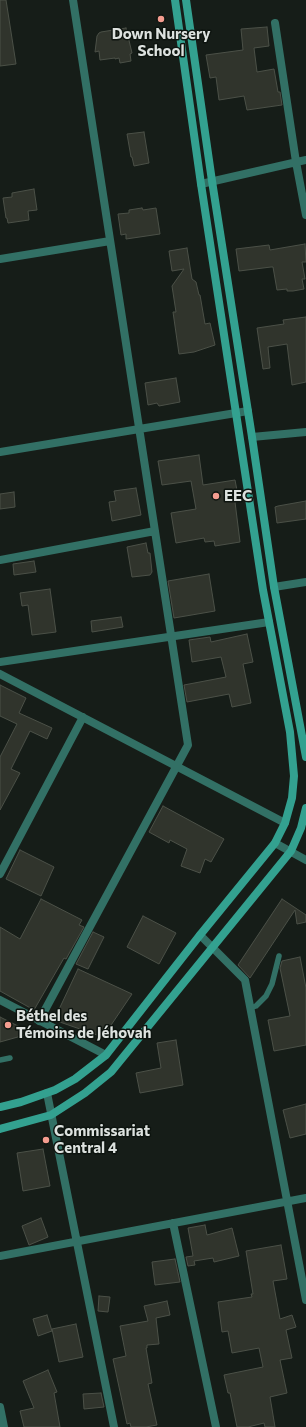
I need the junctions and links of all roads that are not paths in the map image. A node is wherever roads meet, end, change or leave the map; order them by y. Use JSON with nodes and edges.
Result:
{"nodes":[{"id":1,"x":73,"y":0,"type":"edge"},
{"id":2,"x":175,"y":0,"type":"edge"},
{"id":3,"x":186,"y":0,"type":"edge"},
{"id":4,"x":275,"y":23,"type":"dead end"},
{"id":5,"x":306,"y":160,"type":"edge"},
{"id":6,"x":296,"y":162,"type":"junction"},
{"id":7,"x":212,"y":181,"type":"junction"},
{"id":8,"x":201,"y":184,"type":"junction"},
{"id":9,"x":306,"y":215,"type":"edge"},
{"id":10,"x":110,"y":241,"type":"junction"},
{"id":11,"x":0,"y":260,"type":"edge"},
{"id":12,"x":248,"y":411,"type":"junction"},
{"id":13,"x":236,"y":413,"type":"junction"},
{"id":14,"x":139,"y":429,"type":"junction"},
{"id":15,"x":306,"y":432,"type":"edge"},
{"id":16,"x":252,"y":437,"type":"junction"},
{"id":17,"x":0,"y":452,"type":"edge"},
{"id":18,"x":155,"y":531,"type":"junction"},
{"id":19,"x":0,"y":560,"type":"edge"},
{"id":20,"x":306,"y":582,"type":"edge"},
{"id":21,"x":274,"y":587,"type":"junction"},
{"id":22,"x":269,"y":622,"type":"junction"},
{"id":23,"x":171,"y":638,"type":"junction"},
{"id":24,"x":0,"y":662,"type":"edge"},
{"id":25,"x":0,"y":674,"type":"edge"},
{"id":26,"x":82,"y":717,"type":"junction"},
{"id":27,"x":306,"y":758,"type":"edge"},
{"id":28,"x":176,"y":766,"type":"junction"},
{"id":29,"x":306,"y":808,"type":"edge"},
{"id":30,"x":285,"y":823,"type":"junction"},
{"id":31,"x":304,"y":827,"type":"edge"},
{"id":32,"x":275,"y":843,"type":"junction"},
{"id":33,"x":292,"y":851,"type":"junction"},
{"id":34,"x":306,"y":860,"type":"edge"},
{"id":35,"x":0,"y":874,"type":"edge"},
{"id":36,"x":200,"y":935,"type":"junction"},
{"id":37,"x":212,"y":947,"type":"junction"},
{"id":38,"x":279,"y":956,"type":"dead end"},
{"id":39,"x":0,"y":1000,"type":"edge"},
{"id":40,"x":250,"y":1008,"type":"junction"},
{"id":41,"x":39,"y":1021,"type":"junction"},
{"id":42,"x":106,"y":1056,"type":"junction"},
{"id":43,"x":10,"y":1058,"type":"dead end"},
{"id":44,"x":0,"y":1060,"type":"edge"},
{"id":45,"x":47,"y":1093,"type":"junction"},
{"id":46,"x":0,"y":1108,"type":"edge"},
{"id":47,"x":51,"y":1115,"type":"junction"},
{"id":48,"x":0,"y":1129,"type":"edge"},
{"id":49,"x":306,"y":1198,"type":"edge"},
{"id":50,"x":287,"y":1202,"type":"junction"},
{"id":51,"x":174,"y":1223,"type":"junction"},
{"id":52,"x":76,"y":1242,"type":"junction"},
{"id":53,"x":0,"y":1256,"type":"edge"},
{"id":54,"x":306,"y":1300,"type":"edge"},
{"id":55,"x":0,"y":1408,"type":"edge"},
{"id":56,"x":4,"y":1427,"type":"edge"},
{"id":57,"x":114,"y":1427,"type":"edge"},
{"id":58,"x":216,"y":1427,"type":"edge"}],
"edges":[{"from":1,"to":10,"type":"street"},
{"from":2,"to":8,"type":"main road"},
{"from":3,"to":7,"type":"main road"},
{"from":4,"to":6,"type":"street"},
{"from":5,"to":6,"type":"street"},
{"from":6,"to":7,"type":"street"},
{"from":6,"to":9,"type":"street"},
{"from":7,"to":8,"type":"street"},
{"from":7,"to":12,"type":"main road"},
{"from":8,"to":13,"type":"main road"},
{"from":10,"to":11,"type":"street"},
{"from":10,"to":14,"type":"street"},
{"from":12,"to":13,"type":"street"},
{"from":12,"to":16,"type":"main road"},
{"from":13,"to":14,"type":"street"},
{"from":13,"to":22,"type":"main road"},
{"from":14,"to":17,"type":"street"},
{"from":14,"to":18,"type":"street"},
{"from":15,"to":16,"type":"street"},
{"from":16,"to":21,"type":"main road"},
{"from":18,"to":19,"type":"street"},
{"from":18,"to":23,"type":"street"},
{"from":20,"to":21,"type":"street"},
{"from":21,"to":27,"type":"main road"},
{"from":22,"to":23,"type":"street"},
{"from":22,"to":30,"type":"main road"},
{"from":23,"to":24,"type":"street"},
{"from":23,"to":28,"type":"street"},
{"from":25,"to":26,"type":"street"},
{"from":26,"to":28,"type":"street"},
{"from":26,"to":35,"type":"street"},
{"from":28,"to":30,"type":"street"},
{"from":28,"to":41,"type":"street"},
{"from":29,"to":31,"type":"main road"},
{"from":30,"to":32,"type":"main road"},
{"from":31,"to":33,"type":"main road"},
{"from":32,"to":33,"type":"street"},
{"from":32,"to":36,"type":"main road"},
{"from":33,"to":34,"type":"street"},
{"from":33,"to":37,"type":"main road"},
{"from":36,"to":37,"type":"street"},
{"from":36,"to":42,"type":"main road"},
{"from":37,"to":40,"type":"street"},
{"from":37,"to":47,"type":"main road"},
{"from":38,"to":40,"type":"lane"},
{"from":39,"to":41,"type":"street"},
{"from":40,"to":50,"type":"street"},
{"from":41,"to":42,"type":"street"},
{"from":42,"to":45,"type":"main road"},
{"from":43,"to":44,"type":"lane"},
{"from":45,"to":46,"type":"main road"},
{"from":45,"to":47,"type":"street"},
{"from":47,"to":48,"type":"main road"},
{"from":47,"to":52,"type":"street"},
{"from":49,"to":50,"type":"street"},
{"from":50,"to":51,"type":"street"},
{"from":50,"to":54,"type":"street"},
{"from":51,"to":52,"type":"street"},
{"from":51,"to":58,"type":"street"},
{"from":52,"to":53,"type":"street"},
{"from":52,"to":57,"type":"street"},
{"from":55,"to":56,"type":"street"}]}
